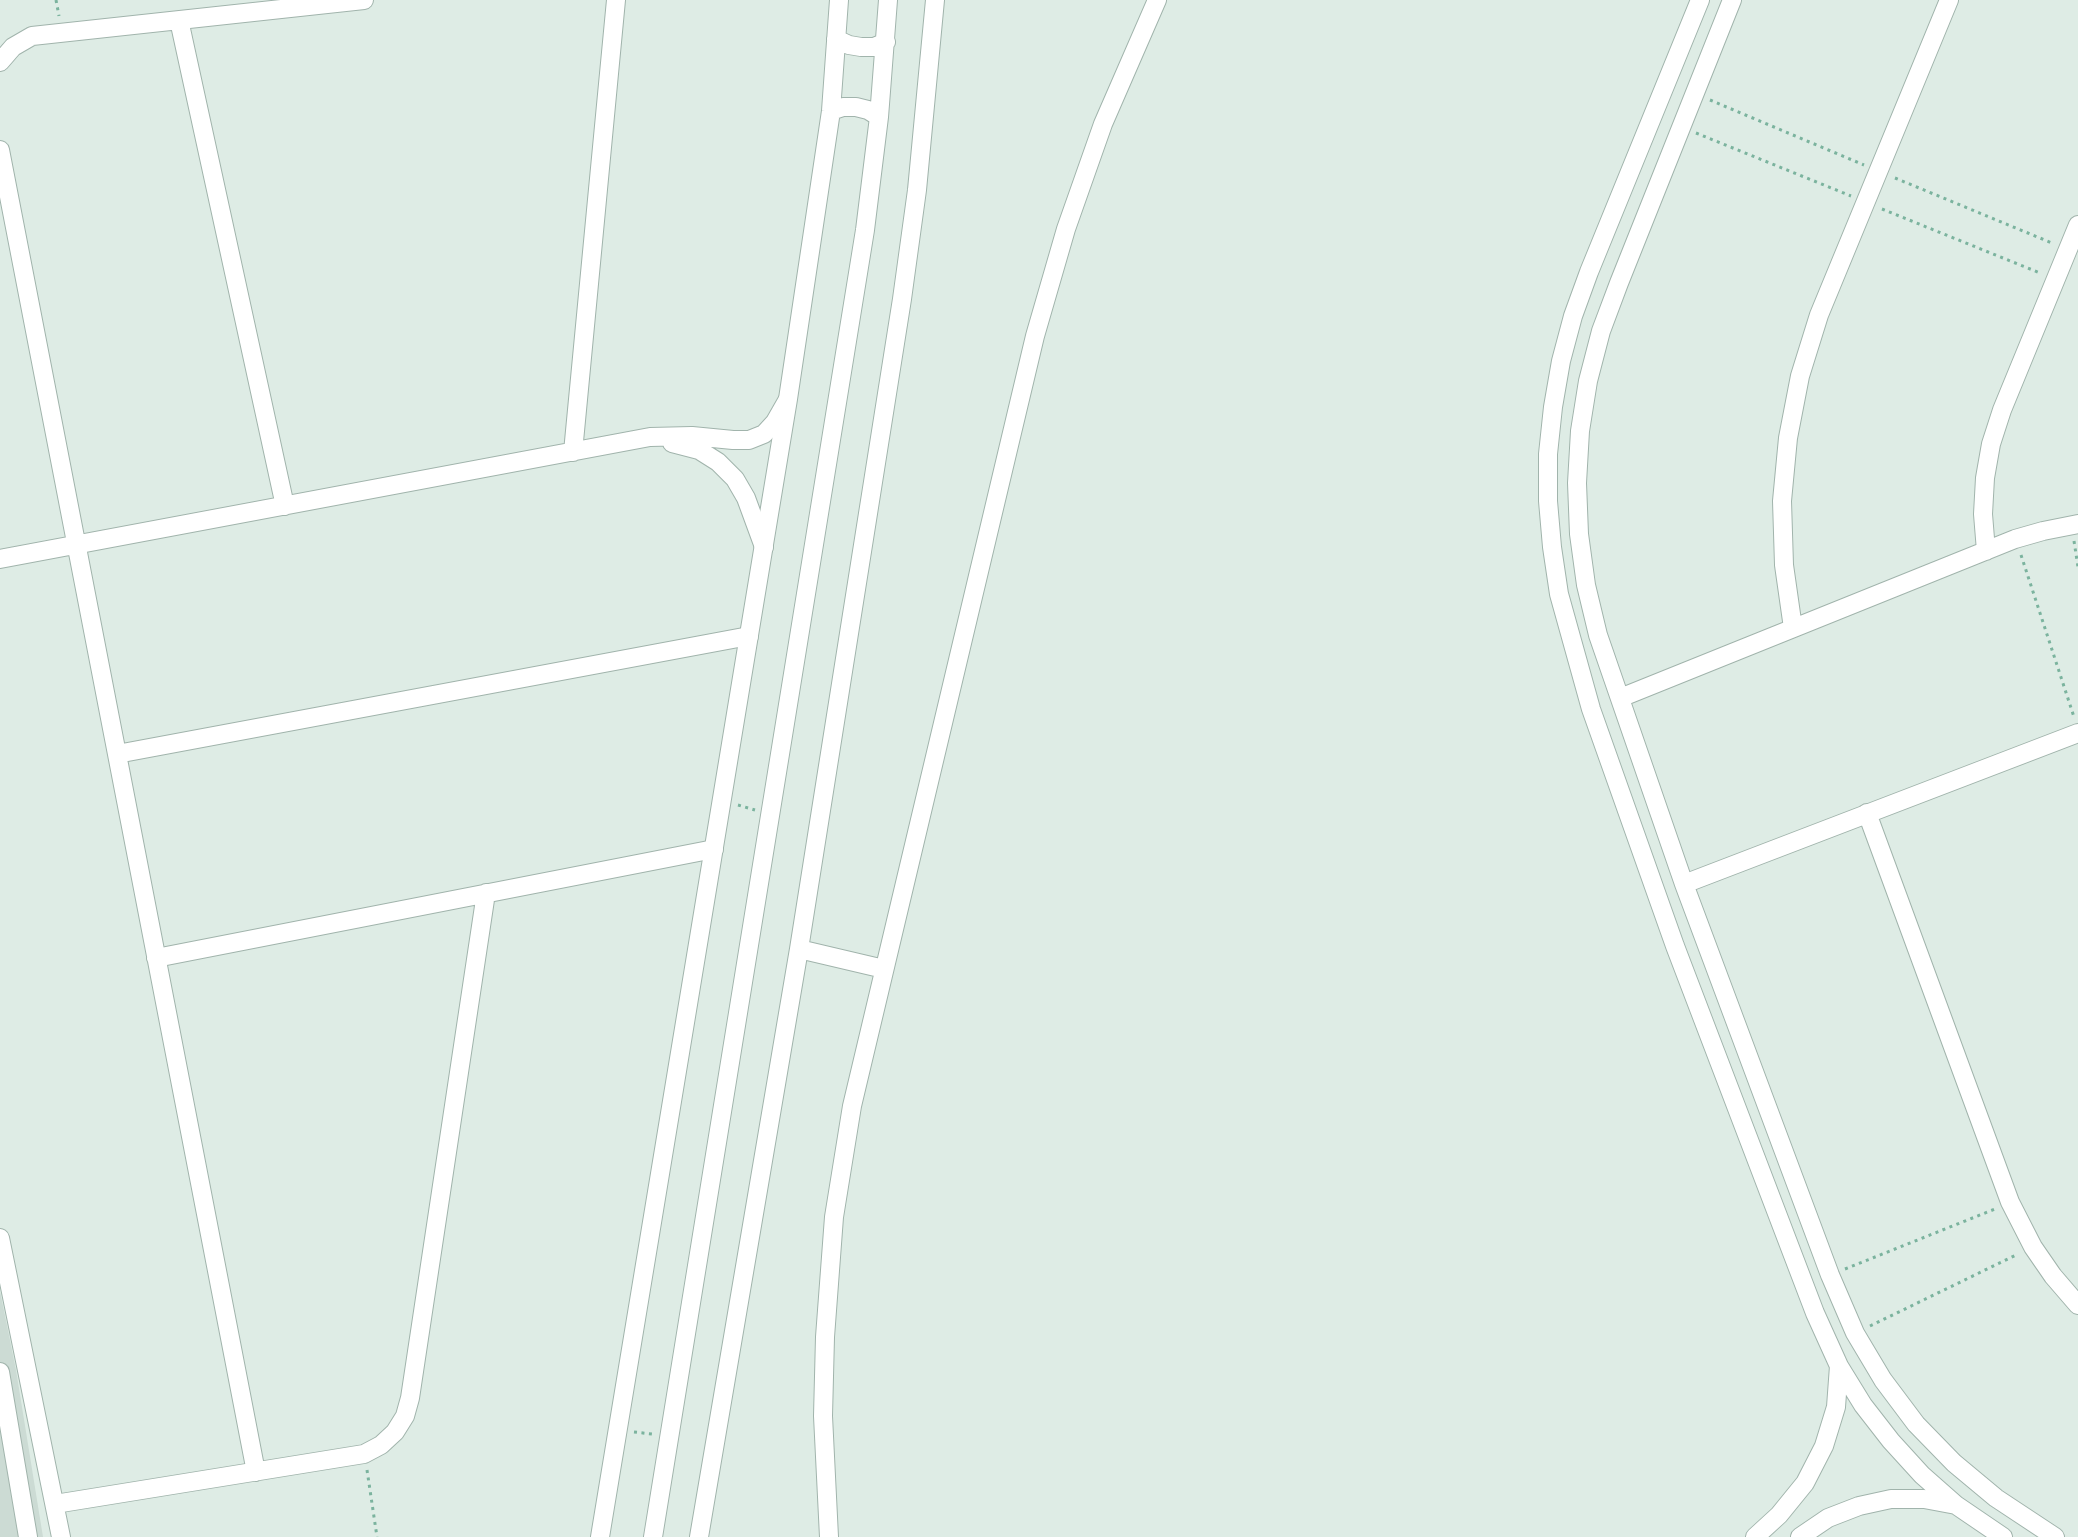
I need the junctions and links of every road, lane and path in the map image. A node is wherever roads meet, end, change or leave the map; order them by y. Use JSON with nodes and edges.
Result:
{"nodes":[{"id":1,"x":364,"y":0,"type":"edge"},
{"id":2,"x":616,"y":0,"type":"edge"},
{"id":3,"x":839,"y":0,"type":"edge"},
{"id":4,"x":888,"y":0,"type":"edge"},
{"id":5,"x":935,"y":0,"type":"edge"},
{"id":6,"x":1157,"y":0,"type":"edge"},
{"id":7,"x":1700,"y":0,"type":"edge"},
{"id":8,"x":1732,"y":0,"type":"edge"},
{"id":9,"x":1948,"y":0,"type":"edge"},
{"id":10,"x":179,"y":20,"type":"junction"},
{"id":11,"x":836,"y":39,"type":"junction"},
{"id":12,"x":886,"y":42,"type":"junction"},
{"id":13,"x":0,"y":62,"type":"edge"},
{"id":14,"x":831,"y":111,"type":"junction"},
{"id":15,"x":879,"y":117,"type":"junction"},
{"id":16,"x":0,"y":150,"type":"edge"},
{"id":17,"x":2078,"y":225,"type":"edge"},
{"id":18,"x":788,"y":399,"type":"junction"},
{"id":19,"x":650,"y":437,"type":"junction"},
{"id":20,"x":573,"y":452,"type":"junction"},
{"id":21,"x":285,"y":506,"type":"junction"},
{"id":22,"x":2075,"y":524,"type":"edge"},
{"id":23,"x":2015,"y":539,"type":"junction"},
{"id":24,"x":76,"y":546,"type":"junction"},
{"id":25,"x":764,"y":547,"type":"junction"},
{"id":26,"x":1986,"y":551,"type":"junction"},
{"id":27,"x":2,"y":560,"type":"edge"},
{"id":28,"x":2078,"y":567,"type":"edge"},
{"id":29,"x":1793,"y":628,"type":"junction"},
{"id":30,"x":749,"y":636,"type":"junction"},
{"id":31,"x":1620,"y":698,"type":"junction"},
{"id":32,"x":2076,"y":726,"type":"edge"},
{"id":33,"x":117,"y":754,"type":"junction"},
{"id":34,"x":722,"y":800,"type":"junction"},
{"id":35,"x":1867,"y":813,"type":"junction"},
{"id":36,"x":771,"y":815,"type":"junction"},
{"id":37,"x":714,"y":849,"type":"junction"},
{"id":38,"x":1684,"y":884,"type":"junction"},
{"id":39,"x":486,"y":893,"type":"junction"},
{"id":40,"x":799,"y":949,"type":"junction"},
{"id":41,"x":156,"y":958,"type":"junction"},
{"id":42,"x":884,"y":969,"type":"junction"},
{"id":43,"x":2010,"y":1202,"type":"junction"},
{"id":44,"x":0,"y":1238,"type":"edge"},
{"id":45,"x":2033,"y":1247,"type":"junction"},
{"id":46,"x":1830,"y":1275,"type":"junction"},
{"id":47,"x":2078,"y":1305,"type":"edge"},
{"id":48,"x":1855,"y":1333,"type":"junction"},
{"id":49,"x":1839,"y":1366,"type":"junction"},
{"id":50,"x":0,"y":1371,"type":"edge"},
{"id":51,"x":618,"y":1429,"type":"junction"},
{"id":52,"x":670,"y":1436,"type":"junction"},
{"id":53,"x":364,"y":1454,"type":"junction"},
{"id":54,"x":256,"y":1472,"type":"junction"},
{"id":55,"x":55,"y":1504,"type":"junction"},
{"id":56,"x":1956,"y":1505,"type":"junction"},
{"id":57,"x":28,"y":1537,"type":"edge"},
{"id":58,"x":61,"y":1537,"type":"edge"},
{"id":59,"x":377,"y":1537,"type":"edge"},
{"id":60,"x":600,"y":1537,"type":"edge"},
{"id":61,"x":653,"y":1537,"type":"edge"},
{"id":62,"x":699,"y":1537,"type":"edge"},
{"id":63,"x":829,"y":1537,"type":"edge"},
{"id":64,"x":1755,"y":1537,"type":"edge"},
{"id":65,"x":1800,"y":1537,"type":"edge"},
{"id":66,"x":2003,"y":1537,"type":"edge"},
{"id":67,"x":2055,"y":1537,"type":"edge"}],
"edges":[{"from":1,"to":10,"type":"street"},
{"from":2,"to":20,"type":"street"},
{"from":3,"to":11,"type":"street"},
{"from":4,"to":12,"type":"street"},
{"from":5,"to":40,"type":"street"},
{"from":6,"to":42,"type":"street"},
{"from":7,"to":49,"type":"street"},
{"from":8,"to":31,"type":"street"},
{"from":9,"to":29,"type":"street"},
{"from":10,"to":13,"type":"street"},
{"from":10,"to":21,"type":"street"},
{"from":11,"to":12,"type":"street"},
{"from":11,"to":14,"type":"street"},
{"from":12,"to":15,"type":"street"},
{"from":14,"to":15,"type":"street"},
{"from":14,"to":18,"type":"street"},
{"from":15,"to":36,"type":"street"},
{"from":16,"to":24,"type":"street"},
{"from":17,"to":26,"type":"street"},
{"from":18,"to":19,"type":"street"},
{"from":18,"to":25,"type":"street"},
{"from":19,"to":20,"type":"street"},
{"from":19,"to":25,"type":"street"},
{"from":20,"to":21,"type":"street"},
{"from":21,"to":24,"type":"street"},
{"from":22,"to":23,"type":"street"},
{"from":22,"to":28,"type":"path"},
{"from":23,"to":26,"type":"street"},
{"from":23,"to":32,"type":"path"},
{"from":24,"to":27,"type":"street"},
{"from":24,"to":33,"type":"street"},
{"from":25,"to":30,"type":"street"},
{"from":26,"to":29,"type":"street"},
{"from":29,"to":31,"type":"street"},
{"from":30,"to":33,"type":"street"},
{"from":30,"to":34,"type":"street"},
{"from":31,"to":38,"type":"street"},
{"from":32,"to":35,"type":"street"},
{"from":33,"to":41,"type":"street"},
{"from":34,"to":36,"type":"path"},
{"from":34,"to":37,"type":"street"},
{"from":35,"to":38,"type":"street"},
{"from":35,"to":43,"type":"street"},
{"from":36,"to":52,"type":"street"},
{"from":37,"to":39,"type":"street"},
{"from":37,"to":51,"type":"street"},
{"from":38,"to":46,"type":"street"},
{"from":39,"to":41,"type":"street"},
{"from":39,"to":53,"type":"street"},
{"from":40,"to":42,"type":"street"},
{"from":40,"to":62,"type":"street"},
{"from":41,"to":54,"type":"street"},
{"from":42,"to":63,"type":"street"},
{"from":43,"to":45,"type":"street"},
{"from":43,"to":46,"type":"path"},
{"from":44,"to":55,"type":"street"},
{"from":45,"to":47,"type":"street"},
{"from":45,"to":48,"type":"path"},
{"from":46,"to":48,"type":"street"},
{"from":48,"to":67,"type":"street"},
{"from":49,"to":56,"type":"street"},
{"from":49,"to":64,"type":"street"},
{"from":50,"to":57,"type":"street"},
{"from":51,"to":52,"type":"path"},
{"from":51,"to":60,"type":"street"},
{"from":52,"to":61,"type":"street"},
{"from":53,"to":54,"type":"street"},
{"from":53,"to":59,"type":"path"},
{"from":54,"to":55,"type":"street"},
{"from":55,"to":58,"type":"street"},
{"from":56,"to":65,"type":"street"},
{"from":56,"to":66,"type":"street"}]}
